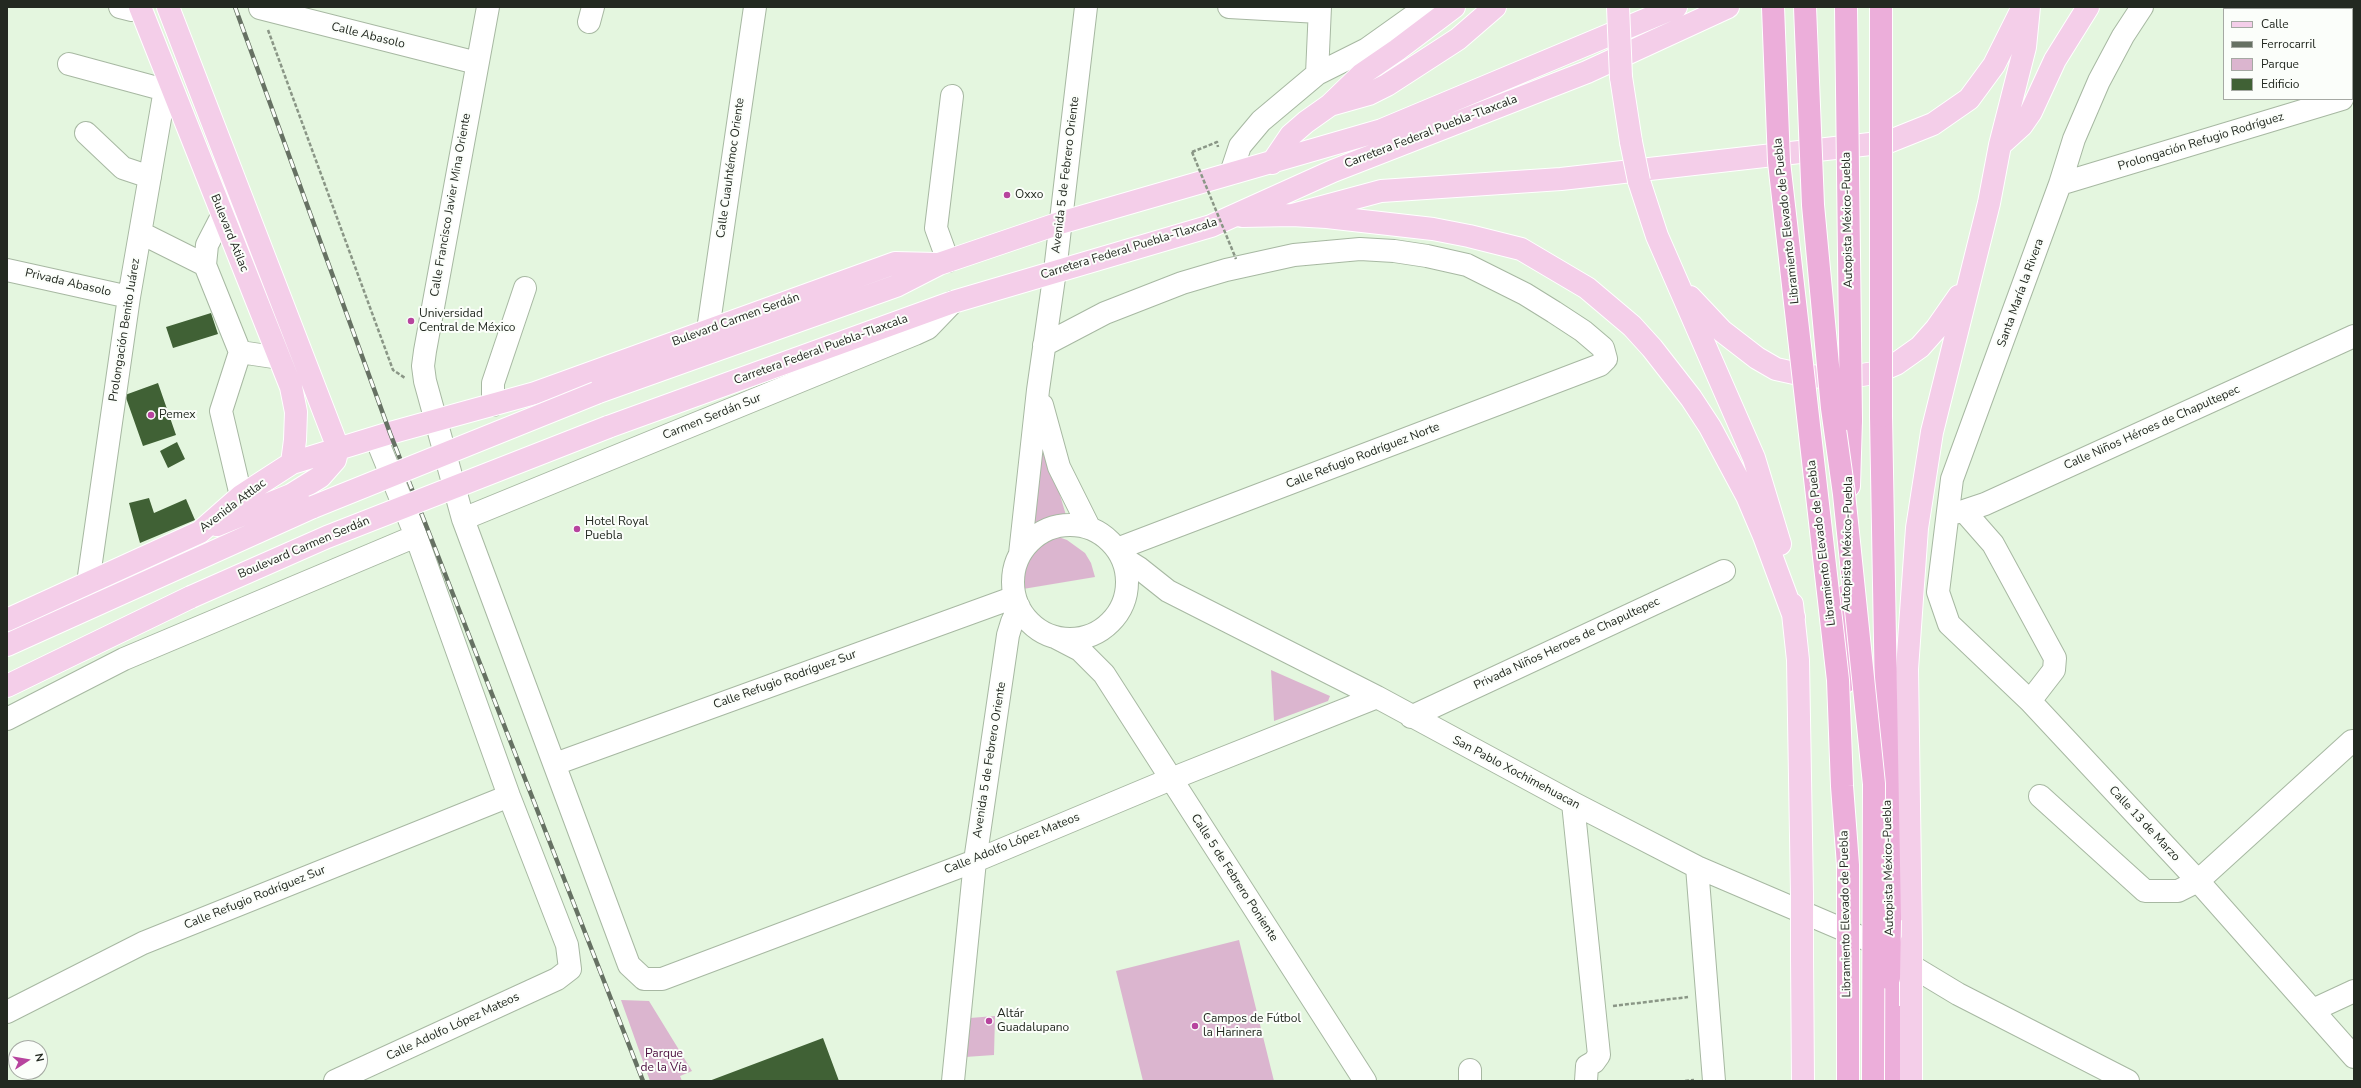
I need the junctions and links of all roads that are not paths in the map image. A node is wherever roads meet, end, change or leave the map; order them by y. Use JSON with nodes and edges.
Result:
{"nodes":[{"id":1,"x":120,"y":7,"type":"edge"},
{"id":2,"x":140,"y":7,"type":"edge"},
{"id":3,"x":168,"y":7,"type":"edge"},
{"id":4,"x":488,"y":7,"type":"edge"},
{"id":5,"x":755,"y":7,"type":"edge"},
{"id":6,"x":1086,"y":7,"type":"edge"},
{"id":7,"x":1230,"y":7,"type":"edge"},
{"id":8,"x":1426,"y":7,"type":"edge"},
{"id":9,"x":1454,"y":7,"type":"edge"},
{"id":10,"x":1495,"y":7,"type":"edge"},
{"id":11,"x":1618,"y":7,"type":"edge"},
{"id":12,"x":1676,"y":7,"type":"edge"},
{"id":13,"x":1728,"y":7,"type":"edge"},
{"id":14,"x":1773,"y":7,"type":"edge"},
{"id":15,"x":1805,"y":7,"type":"edge"},
{"id":16,"x":1846,"y":7,"type":"edge"},
{"id":17,"x":1881,"y":7,"type":"edge"},
{"id":18,"x":2023,"y":7,"type":"edge"},
{"id":19,"x":2029,"y":7,"type":"edge"},
{"id":20,"x":2088,"y":7,"type":"edge"},
{"id":21,"x":2142,"y":7,"type":"edge"},
{"id":22,"x":260,"y":8,"type":"road end"},
{"id":23,"x":1320,"y":10,"type":"edge"},
{"id":24,"x":476,"y":63,"type":"junction"},
{"id":25,"x":69,"y":64,"type":"dead end"},
{"id":26,"x":1316,"y":74,"type":"junction"},
{"id":27,"x":166,"y":84,"type":"junction"},
{"id":28,"x":952,"y":96,"type":"dead end"},
{"id":29,"x":2339,"y":100,"type":"edge"},
{"id":30,"x":1330,"y":104,"type":"junction"},
{"id":31,"x":86,"y":133,"type":"dead end"},
{"id":32,"x":2000,"y":145,"type":"junction"},
{"id":33,"x":1272,"y":163,"type":"junction"},
{"id":34,"x":1231,"y":174,"type":"junction"},
{"id":35,"x":150,"y":177,"type":"junction"},
{"id":36,"x":2060,"y":184,"type":"junction"},
{"id":37,"x":1292,"y":215,"type":"junction"},
{"id":38,"x":222,"y":216,"type":"junction"},
{"id":39,"x":1231,"y":217,"type":"junction"},
{"id":40,"x":1060,"y":224,"type":"junction"},
{"id":41,"x":141,"y":233,"type":"junction"},
{"id":42,"x":944,"y":262,"type":"junction"},
{"id":43,"x":205,"y":266,"type":"junction"},
{"id":44,"x":7,"y":270,"type":"edge"},
{"id":45,"x":1672,"y":270,"type":"junction"},
{"id":46,"x":1055,"y":271,"type":"junction"},
{"id":47,"x":1969,"y":280,"type":"junction"},
{"id":48,"x":525,"y":288,"type":"dead end"},
{"id":49,"x":129,"y":297,"type":"junction"},
{"id":50,"x":953,"y":302,"type":"junction"},
{"id":51,"x":708,"y":330,"type":"junction"},
{"id":52,"x":2354,"y":336,"type":"edge"},
{"id":53,"x":1044,"y":345,"type":"junction"},
{"id":54,"x":301,"y":351,"type":"junction"},
{"id":55,"x":240,"y":352,"type":"junction"},
{"id":56,"x":280,"y":358,"type":"junction"},
{"id":57,"x":1038,"y":390,"type":"junction"},
{"id":58,"x":535,"y":394,"type":"joint"},
{"id":59,"x":493,"y":405,"type":"junction"},
{"id":60,"x":435,"y":422,"type":"junction"},
{"id":61,"x":608,"y":427,"type":"joint"},
{"id":62,"x":376,"y":438,"type":"junction"},
{"id":63,"x":338,"y":448,"type":"junction"},
{"id":64,"x":292,"y":463,"type":"junction"},
{"id":65,"x":1924,"y":475,"type":"junction"},
{"id":66,"x":1952,"y":479,"type":"junction"},
{"id":67,"x":241,"y":496,"type":"junction"},
{"id":68,"x":1956,"y":513,"type":"junction"},
{"id":69,"x":463,"y":519,"type":"junction"},
{"id":70,"x":1089,"y":527,"type":"junction"},
{"id":71,"x":200,"y":532,"type":"junction"},
{"id":72,"x":416,"y":536,"type":"junction"},
{"id":73,"x":1020,"y":554,"type":"junction"},
{"id":74,"x":1120,"y":554,"type":"junction"},
{"id":75,"x":1724,"y":571,"type":"dead end"},
{"id":76,"x":88,"y":583,"type":"junction"},
{"id":77,"x":1168,"y":591,"type":"junction"},
{"id":78,"x":1938,"y":592,"type":"joint"},
{"id":79,"x":1125,"y":600,"type":"junction"},
{"id":80,"x":1017,"y":602,"type":"junction"},
{"id":81,"x":1794,"y":617,"type":"junction"},
{"id":82,"x":7,"y":620,"type":"edge"},
{"id":83,"x":1110,"y":624,"type":"junction"},
{"id":84,"x":1055,"y":637,"type":"junction"},
{"id":85,"x":7,"y":645,"type":"edge"},
{"id":86,"x":1104,"y":674,"type":"junction"},
{"id":87,"x":7,"y":686,"type":"edge"},
{"id":88,"x":1377,"y":697,"type":"junction"},
{"id":89,"x":2030,"y":701,"type":"junction"},
{"id":90,"x":1411,"y":717,"type":"junction"},
{"id":91,"x":7,"y":719,"type":"edge"},
{"id":92,"x":2352,"y":741,"type":"dead end"},
{"id":93,"x":555,"y":764,"type":"junction"},
{"id":94,"x":1170,"y":779,"type":"junction"},
{"id":95,"x":509,"y":796,"type":"junction"},
{"id":96,"x":2040,"y":796,"type":"dead end"},
{"id":97,"x":1573,"y":803,"type":"junction"},
{"id":98,"x":975,"y":861,"type":"junction"},
{"id":99,"x":1697,"y":867,"type":"junction"},
{"id":100,"x":2198,"y":881,"type":"junction"},
{"id":101,"x":644,"y":979,"type":"joint"},
{"id":102,"x":2354,"y":991,"type":"edge"},
{"id":103,"x":2313,"y":1010,"type":"junction"},
{"id":104,"x":7,"y":1012,"type":"edge"},
{"id":105,"x":2354,"y":1057,"type":"edge"},
{"id":106,"x":335,"y":1081,"type":"edge"},
{"id":107,"x":953,"y":1081,"type":"edge"},
{"id":108,"x":1365,"y":1081,"type":"edge"},
{"id":109,"x":1586,"y":1081,"type":"edge"},
{"id":110,"x":1714,"y":1081,"type":"edge"},
{"id":111,"x":1803,"y":1081,"type":"edge"},
{"id":112,"x":1839,"y":1081,"type":"edge"},
{"id":113,"x":1848,"y":1081,"type":"edge"},
{"id":114,"x":1873,"y":1081,"type":"edge"},
{"id":115,"x":1889,"y":1081,"type":"edge"},
{"id":116,"x":1911,"y":1081,"type":"edge"},
{"id":117,"x":2128,"y":1081,"type":"edge"}],
"edges":[{"from":1,"to":2,"type":"street"},
{"from":2,"to":27,"type":"main road","name":"Bulevard Atilac"},
{"from":3,"to":54,"type":"main road","name":"Bulevard Atilac"},
{"from":4,"to":24,"type":"street","name":"Calle Francisco Javier Mina Oriente"},
{"from":5,"to":51,"type":"street","name":"Calle Cuauhtémoc Oriente"},
{"from":6,"to":40,"type":"street","name":"Avenida 5 de Febrero Oriente"},
{"from":7,"to":23,"type":"street"},
{"from":8,"to":26,"type":"street"},
{"from":9,"to":30,"type":"main road"},
{"from":10,"to":30,"type":"main road"},
{"from":11,"to":45,"type":"main road","bridge":true},
{"from":12,"to":33,"type":"main road","name":"Carretera Federal Puebla-Tlaxcala"},
{"from":13,"to":39,"type":"main road","name":"Carretera Federal Puebla-Tlaxcala"},
{"from":14,"to":113,"type":"highway","name":"Libramiento Elevado de Puebla","bridge":true},
{"from":15,"to":114,"type":"highway","name":"Libramiento Elevado de Puebla","bridge":true},
{"from":16,"to":112,"type":"highway","name":"Autopista México-Puebla","bridge":true},
{"from":17,"to":115,"type":"highway","name":"Autopista México-Puebla","bridge":true},
{"from":18,"to":37,"type":"main road"},
{"from":19,"to":32,"type":"main road"},
{"from":20,"to":32,"type":"main road"},
{"from":21,"to":36,"type":"street","name":"Santa María la Rivera"},
{"from":22,"to":24,"type":"street","name":"Calle Abasolo"},
{"from":23,"to":26,"type":"street"},
{"from":24,"to":60,"type":"street","name":"Calle Francisco Javier Mina Oriente"},
{"from":25,"to":27,"type":"street"},
{"from":26,"to":34,"type":"street"},
{"from":27,"to":35,"type":"street","name":"Prolongación Benito Juárez"},
{"from":27,"to":38,"type":"main road","name":"Bulevard Atilac"},
{"from":28,"to":42,"type":"street"},
{"from":29,"to":36,"type":"street","name":"Prolongación Refugio Rodríguez"},
{"from":30,"to":33,"type":"main road"},
{"from":31,"to":35,"type":"street"},
{"from":32,"to":47,"type":"main road"},
{"from":33,"to":34,"type":"main road","name":"Carretera Federal Puebla-Tlaxcala"},
{"from":34,"to":40,"type":"main road","name":"Carretera Federal Puebla-Tlaxcala"},
{"from":35,"to":41,"type":"street","name":"Prolongación Benito Juárez"},
{"from":36,"to":66,"type":"street","name":"Santa María la Rivera"},
{"from":37,"to":39,"type":"main road"},
{"from":37,"to":81,"type":"main road"},
{"from":38,"to":43,"type":"street"},
{"from":38,"to":56,"type":"main road","name":"Bulevard Atilac"},
{"from":39,"to":46,"type":"main road","name":"Carretera Federal Puebla-Tlaxcala"},
{"from":40,"to":42,"type":"main road","name":"Carretera Federal Puebla-Tlaxcala"},
{"from":40,"to":46,"type":"street","name":"Avenida 5 de Febrero Oriente"},
{"from":41,"to":43,"type":"street"},
{"from":41,"to":49,"type":"street","name":"Prolongación Benito Juárez"},
{"from":42,"to":51,"type":"main road","name":"Bulevard Carmen Serdán"},
{"from":42,"to":85,"type":"main road","name":"Carretera Federal Puebla-Tlaxcala","bridge":true},
{"from":43,"to":55,"type":"street"},
{"from":44,"to":49,"type":"street","name":"Privada Abasolo"},
{"from":45,"to":47,"type":"main road"},
{"from":45,"to":81,"type":"main road"},
{"from":46,"to":50,"type":"main road","name":"Carretera Federal Puebla-Tlaxcala"},
{"from":46,"to":53,"type":"street","name":"Avenida 5 de Febrero Oriente"},
{"from":47,"to":65,"type":"main road"},
{"from":48,"to":59,"type":"street"},
{"from":49,"to":76,"type":"street","name":"Prolongación Benito Juárez"},
{"from":50,"to":61,"type":"main road","name":"Carretera Federal Puebla-Tlaxcala"},
{"from":50,"to":69,"type":"street","name":"Carmen Serdán Sur"},
{"from":51,"to":58,"type":"main road","name":"Bulevard Carmen Serdán"},
{"from":52,"to":68,"type":"street","name":"Calle Niños Héroes de Chapultepec"},
{"from":53,"to":57,"type":"street","name":"Avenida 5 de Febrero Oriente"},
{"from":53,"to":74,"type":"street","name":"Calle Refugio Rodríguez Norte"},
{"from":54,"to":56,"type":"street"},
{"from":54,"to":63,"type":"main road","name":"Bulevard Atilac"},
{"from":55,"to":56,"type":"street"},
{"from":55,"to":67,"type":"street"},
{"from":56,"to":64,"type":"main road","name":"Bulevard Atilac"},
{"from":57,"to":70,"type":"street","name":"Avenida 5 de Febrero Oriente"},
{"from":57,"to":73,"type":"street","name":"Avenida 5 de Febrero Oriente"},
{"from":58,"to":59,"type":"main road","name":"Avenida Attlac"},
{"from":59,"to":60,"type":"main road","name":"Avenida Attlac"},
{"from":60,"to":62,"type":"main road","name":"Avenida Attlac"},
{"from":60,"to":69,"type":"street","name":"Calle Francisco Javier Mina Oriente"},
{"from":61,"to":87,"type":"main road","name":"Boulevard Carmen Serdán","bridge":true},
{"from":62,"to":63,"type":"main road","name":"Avenida Attlac"},
{"from":62,"to":72,"type":"street"},
{"from":63,"to":64,"type":"main road","name":"Avenida Attlac"},
{"from":63,"to":71,"type":"main road"},
{"from":64,"to":67,"type":"main road","name":"Avenida Attlac"},
{"from":65,"to":66,"type":"street"},
{"from":65,"to":116,"type":"main road","bridge":true},
{"from":66,"to":68,"type":"street","name":"Santa María la Rivera"},
{"from":67,"to":71,"type":"main road","name":"Avenida Attlac"},
{"from":68,"to":78,"type":"street","name":"Santa María la Rivera"},
{"from":68,"to":89,"type":"street"},
{"from":69,"to":93,"type":"street","name":"Calle Francisco Javier Mina Oriente"},
{"from":70,"to":73,"type":"street"},
{"from":70,"to":74,"type":"street"},
{"from":71,"to":76,"type":"main road","name":"Avenida Attlac"},
{"from":72,"to":91,"type":"street"},
{"from":72,"to":95,"type":"street"},
{"from":73,"to":80,"type":"street"},
{"from":74,"to":77,"type":"street","name":"San Pablo Xochimehuacan"},
{"from":74,"to":79,"type":"street"},
{"from":75,"to":90,"type":"street","name":"Privada Niños Heroes de Chapultepec"},
{"from":76,"to":82,"type":"main road","name":"Avenida Attlac"},
{"from":77,"to":79,"type":"street","name":"San Pablo Xochimehuacan"},
{"from":77,"to":88,"type":"street","name":"San Pablo Xochimehuacan"},
{"from":78,"to":89,"type":"street","name":"Calle 13 de Marzo"},
{"from":79,"to":83,"type":"street"},
{"from":80,"to":84,"type":"street"},
{"from":80,"to":93,"type":"street","name":"Calle Refugio Rodríguez Sur"},
{"from":80,"to":98,"type":"street","name":"Avenida 5 de Febrero Oriente"},
{"from":81,"to":111,"type":"main road","bridge":true},
{"from":83,"to":84,"type":"street"},
{"from":83,"to":86,"type":"street","name":"Calle 5 de Febrero Poniente"},
{"from":84,"to":86,"type":"street","name":"Calle 5 de Febrero Poniente"},
{"from":86,"to":94,"type":"street","name":"Calle 5 de Febrero Poniente"},
{"from":88,"to":90,"type":"street","name":"San Pablo Xochimehuacan"},
{"from":88,"to":94,"type":"street","name":"Calle Adolfo López Mateos"},
{"from":89,"to":100,"type":"street","name":"Calle 13 de Marzo"},
{"from":90,"to":97,"type":"street","name":"San Pablo Xochimehuacan"},
{"from":92,"to":100,"type":"street"},
{"from":93,"to":101,"type":"street","name":"Calle Francisco Javier Mina Oriente"},
{"from":94,"to":98,"type":"street","name":"Calle Adolfo López Mateos"},
{"from":94,"to":108,"type":"street","name":"Calle 5 de Febrero Poniente"},
{"from":95,"to":104,"type":"street","name":"Calle Refugio Rodríguez Sur"},
{"from":95,"to":106,"type":"street","name":"Calle Adolfo López Mateos"},
{"from":96,"to":100,"type":"street"},
{"from":97,"to":99,"type":"street","name":"San Pablo Xochimehuacan"},
{"from":97,"to":109,"type":"street"},
{"from":98,"to":101,"type":"street","name":"Calle Adolfo López Mateos"},
{"from":98,"to":107,"type":"street","name":"Avenida 5 de Febrero Oriente"},
{"from":99,"to":110,"type":"street"},
{"from":99,"to":117,"type":"street","name":"San Pablo Xochimehuacan"},
{"from":100,"to":103,"type":"street","name":"Calle 13 de Marzo"},
{"from":102,"to":103,"type":"street"},
{"from":103,"to":105,"type":"street","name":"Calle 13 de Marzo"}]}
